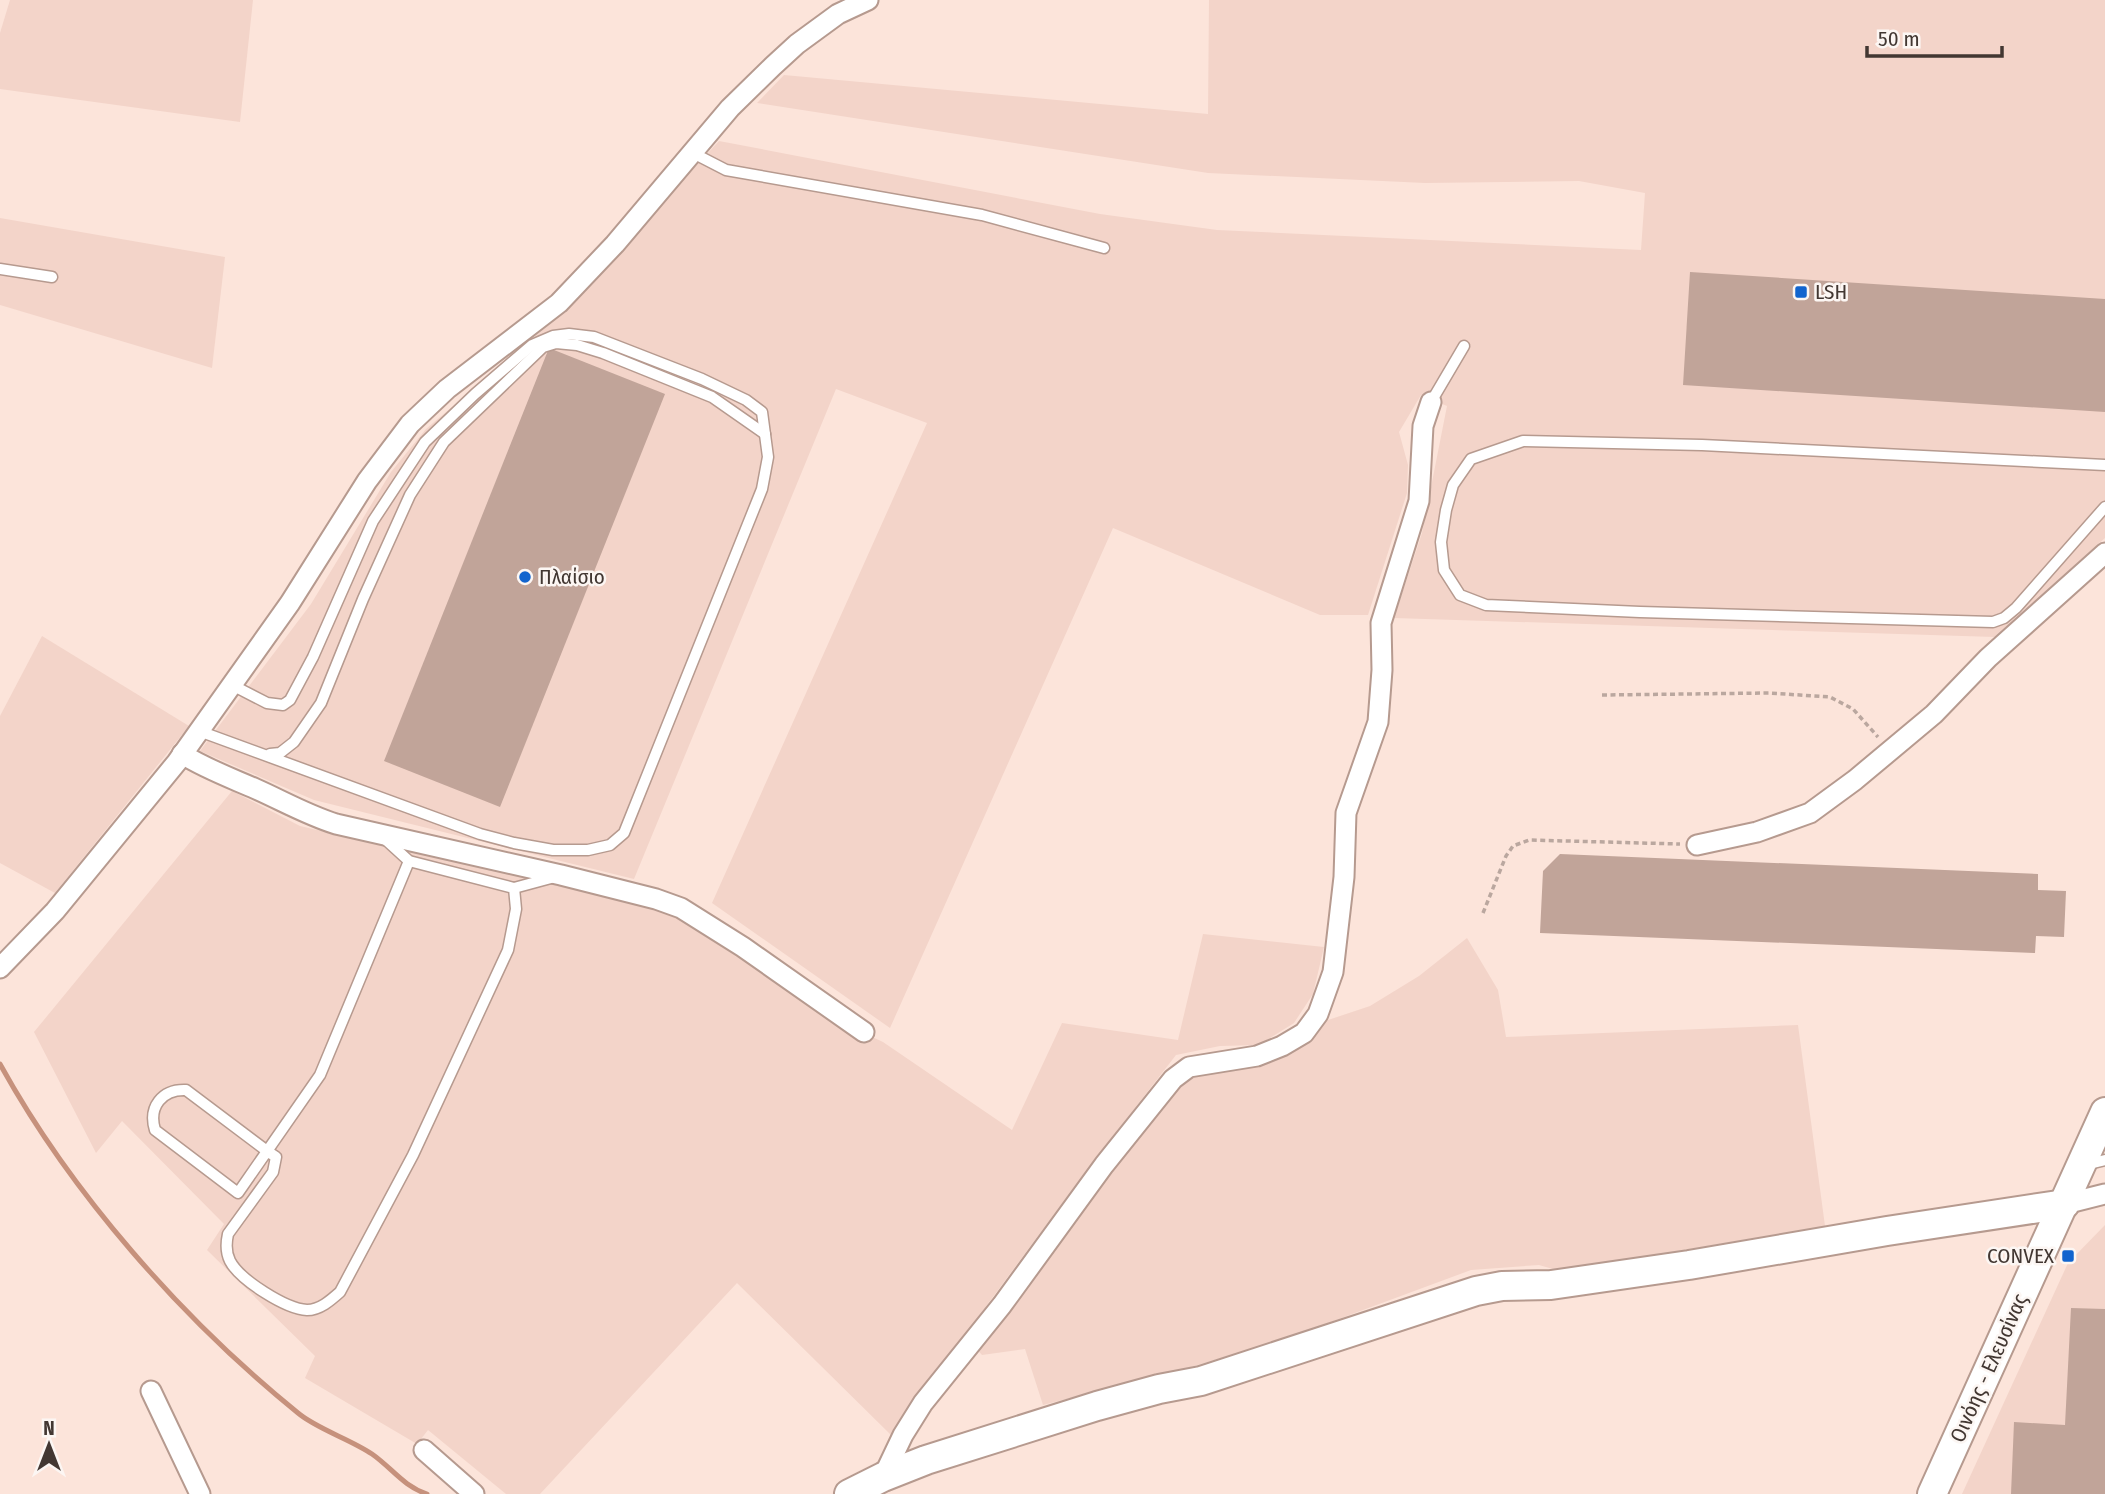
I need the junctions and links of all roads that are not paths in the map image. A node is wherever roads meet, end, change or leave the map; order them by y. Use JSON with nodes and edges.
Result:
{"nodes":[{"id":1,"x":867,"y":0,"type":"edge"},
{"id":2,"x":691,"y":152,"type":"junction"},
{"id":3,"x":1104,"y":248,"type":"dead end"},
{"id":4,"x":0,"y":269,"type":"edge"},
{"id":5,"x":52,"y":277,"type":"dead end"},
{"id":6,"x":1464,"y":346,"type":"dead end"},
{"id":7,"x":1431,"y":402,"type":"joint"},
{"id":8,"x":765,"y":434,"type":"junction"},
{"id":9,"x":2105,"y":465,"type":"edge"},
{"id":10,"x":2105,"y":507,"type":"edge"},
{"id":11,"x":2105,"y":553,"type":"edge"},
{"id":12,"x":232,"y":685,"type":"junction"},
{"id":13,"x":199,"y":731,"type":"junction"},
{"id":14,"x":182,"y":754,"type":"junction"},
{"id":15,"x":266,"y":754,"type":"junction"},
{"id":16,"x":378,"y":833,"type":"junction"},
{"id":17,"x":1697,"y":845,"type":"road end"},
{"id":18,"x":409,"y":861,"type":"junction"},
{"id":19,"x":561,"y":875,"type":"junction"},
{"id":20,"x":514,"y":888,"type":"junction"},
{"id":21,"x":0,"y":968,"type":"edge"},
{"id":22,"x":864,"y":1032,"type":"dead end"},
{"id":23,"x":2105,"y":1112,"type":"edge"},
{"id":24,"x":267,"y":1150,"type":"junction"},
{"id":25,"x":2093,"y":1163,"type":"edge"},
{"id":26,"x":2105,"y":1194,"type":"edge"},
{"id":27,"x":2065,"y":1204,"type":"junction"},
{"id":28,"x":151,"y":1391,"type":"dead end"},
{"id":29,"x":424,"y":1450,"type":"dead end"},
{"id":30,"x":883,"y":1477,"type":"junction"},
{"id":31,"x":200,"y":1494,"type":"edge"},
{"id":32,"x":474,"y":1494,"type":"edge"},
{"id":33,"x":849,"y":1494,"type":"edge"},
{"id":34,"x":1932,"y":1494,"type":"edge"}],
"edges":[{"from":1,"to":2,"type":"street"},
{"from":2,"to":3,"type":"lane"},
{"from":2,"to":12,"type":"street"},
{"from":4,"to":5,"type":"lane"},
{"from":6,"to":7,"type":"lane"},
{"from":7,"to":30,"type":"street"},
{"from":8,"to":12,"type":"lane"},
{"from":8,"to":15,"type":"lane"},
{"from":8,"to":15,"type":"lane"},
{"from":9,"to":10,"type":"lane"},
{"from":11,"to":17,"type":"street"},
{"from":12,"to":13,"type":"street"},
{"from":13,"to":14,"type":"street"},
{"from":13,"to":15,"type":"lane"},
{"from":14,"to":16,"type":"street"},
{"from":14,"to":21,"type":"street"},
{"from":16,"to":18,"type":"lane"},
{"from":16,"to":19,"type":"street"},
{"from":18,"to":20,"type":"lane"},
{"from":18,"to":24,"type":"lane"},
{"from":19,"to":20,"type":"lane"},
{"from":19,"to":22,"type":"street"},
{"from":20,"to":24,"type":"lane"},
{"from":23,"to":25,"type":"street","name":"Οινόης - Ελευσίνας"},
{"from":24,"to":24,"type":"lane"},
{"from":25,"to":27,"type":"street","name":"Οινόης - Ελευσίνας"},
{"from":26,"to":27,"type":"street"},
{"from":27,"to":30,"type":"street"},
{"from":27,"to":34,"type":"street","name":"Οινόης - Ελευσίνας"},
{"from":28,"to":31,"type":"street"},
{"from":29,"to":32,"type":"street"},
{"from":30,"to":33,"type":"street"}]}
